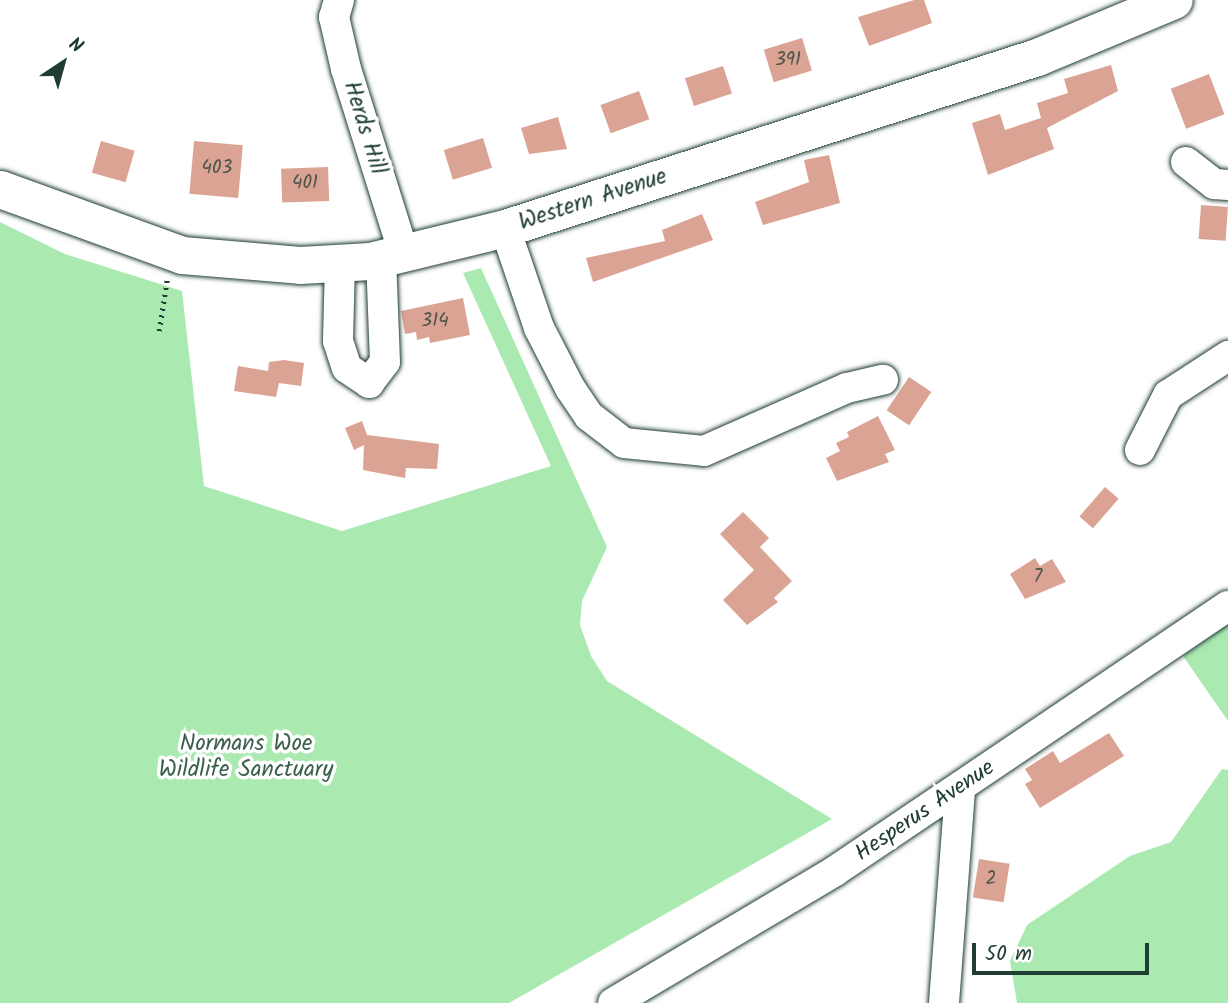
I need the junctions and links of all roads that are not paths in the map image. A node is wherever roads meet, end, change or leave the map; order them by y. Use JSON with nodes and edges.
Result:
{"nodes":[{"id":1,"x":339,"y":0,"type":"edge"},
{"id":2,"x":1170,"y":1,"type":"edge"},
{"id":3,"x":1186,"y":162,"type":"dead end"},
{"id":4,"x":1228,"y":185,"type":"edge"},
{"id":5,"x":0,"y":189,"type":"edge"},
{"id":6,"x":505,"y":228,"type":"junction"},
{"id":7,"x":392,"y":257,"type":"junction"},
{"id":8,"x":340,"y":263,"type":"junction"},
{"id":9,"x":1228,"y":356,"type":"edge"},
{"id":10,"x":883,"y":380,"type":"dead end"},
{"id":11,"x":1140,"y":450,"type":"dead end"},
{"id":12,"x":1228,"y":606,"type":"edge"},
{"id":13,"x":960,"y":788,"type":"junction"},
{"id":14,"x":613,"y":1003,"type":"edge"},
{"id":15,"x":944,"y":1003,"type":"edge"}],
"edges":[{"from":1,"to":7,"type":"street","name":"Herds Hill"},
{"from":2,"to":6,"type":"main road","name":"Western Avenue"},
{"from":3,"to":4,"type":"street"},
{"from":5,"to":8,"type":"main road","name":"Western Avenue"},
{"from":6,"to":7,"type":"main road","name":"Western Avenue"},
{"from":6,"to":10,"type":"street"},
{"from":7,"to":8,"type":"main road","name":"Western Avenue"},
{"from":7,"to":8,"type":"street","name":"Herds Hill"},
{"from":9,"to":11,"type":"street"},
{"from":12,"to":13,"type":"street","name":"Hesperus Avenue"},
{"from":13,"to":14,"type":"street","name":"Hesperus Avenue"},
{"from":13,"to":15,"type":"street"}]}
